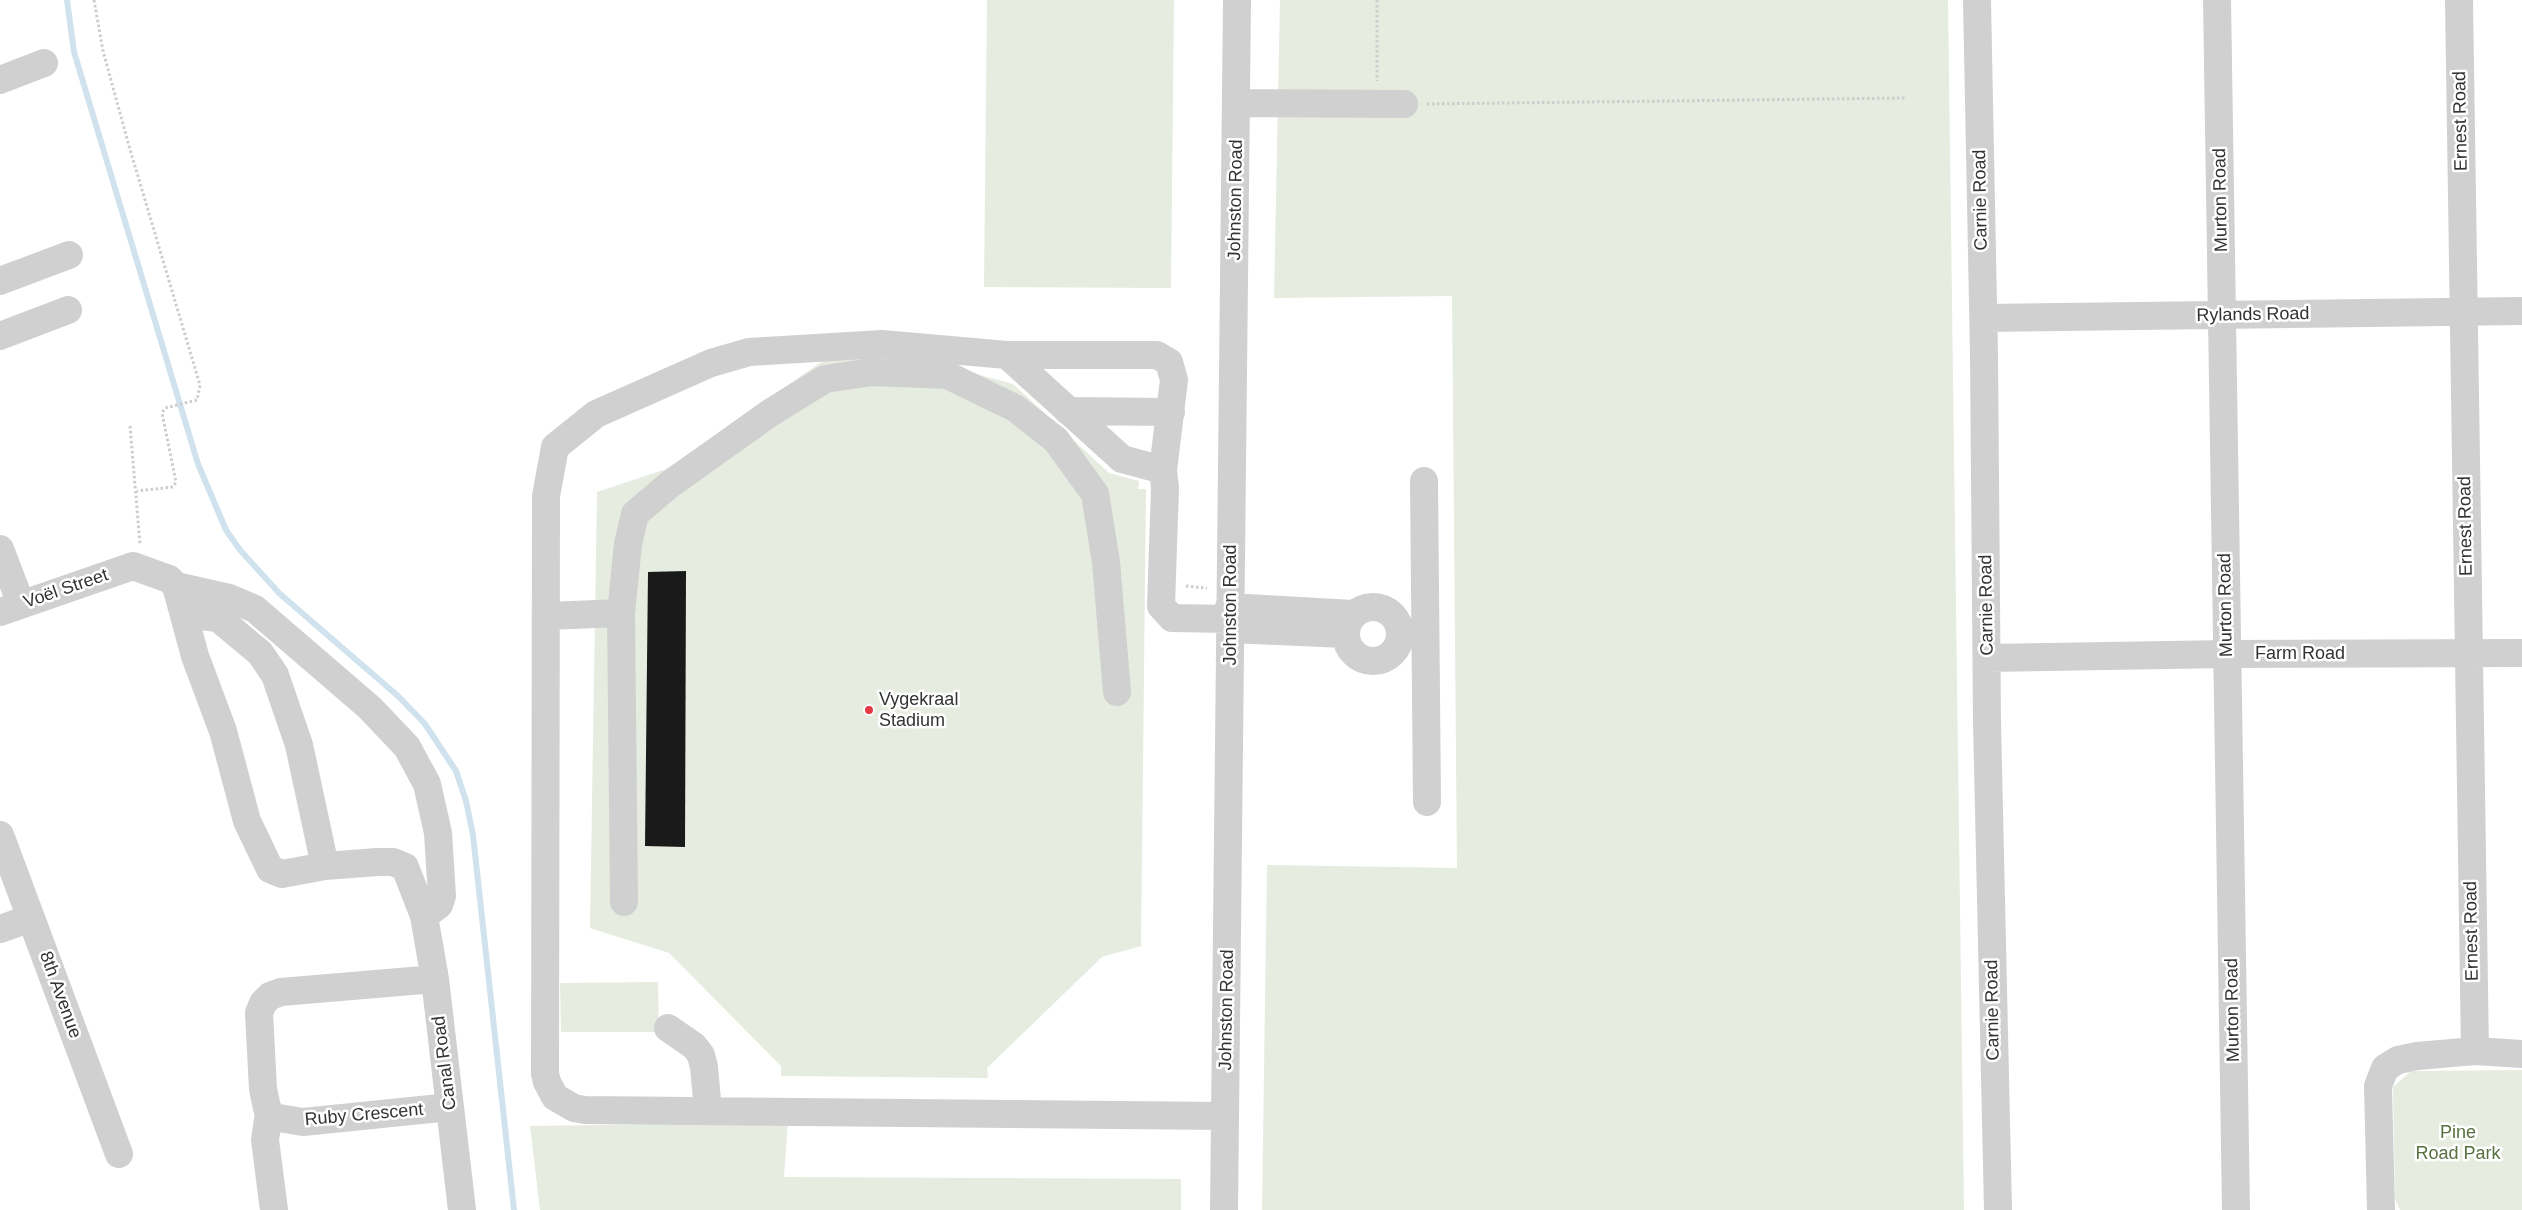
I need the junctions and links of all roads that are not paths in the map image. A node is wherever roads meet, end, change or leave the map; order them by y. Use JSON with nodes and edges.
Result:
{"nodes":[{"id":1,"x":1237,"y":0,"type":"edge"},
{"id":2,"x":1977,"y":0,"type":"edge"},
{"id":3,"x":2218,"y":0,"type":"edge"},
{"id":4,"x":2459,"y":0,"type":"edge"},
{"id":5,"x":44,"y":63,"type":"dead end"},
{"id":6,"x":0,"y":80,"type":"edge"},
{"id":7,"x":1237,"y":102,"type":"junction"},
{"id":8,"x":1404,"y":104,"type":"road end"},
{"id":9,"x":69,"y":255,"type":"dead end"},
{"id":10,"x":0,"y":281,"type":"edge"},
{"id":11,"x":68,"y":310,"type":"dead end"},
{"id":12,"x":2522,"y":311,"type":"edge"},
{"id":13,"x":2463,"y":312,"type":"junction"},
{"id":14,"x":2222,"y":316,"type":"junction"},
{"id":15,"x":1984,"y":318,"type":"junction"},
{"id":16,"x":0,"y":336,"type":"edge"},
{"id":17,"x":1007,"y":355,"type":"junction"},
{"id":18,"x":1068,"y":411,"type":"junction"},
{"id":19,"x":1170,"y":412,"type":"junction"},
{"id":20,"x":1163,"y":470,"type":"junction"},
{"id":21,"x":1424,"y":481,"type":"dead end"},
{"id":22,"x":0,"y":549,"type":"edge"},
{"id":23,"x":176,"y":586,"type":"junction"},
{"id":24,"x":10,"y":608,"type":"edge"},
{"id":25,"x":1227,"y":611,"type":"junction"},
{"id":26,"x":621,"y":613,"type":"junction"},
{"id":27,"x":184,"y":614,"type":"junction"},
{"id":28,"x":548,"y":616,"type":"junction"},
{"id":29,"x":1350,"y":624,"type":"junction"},
{"id":30,"x":1414,"y":634,"type":"junction"},
{"id":31,"x":2522,"y":653,"type":"edge"},
{"id":32,"x":2227,"y":654,"type":"junction"},
{"id":33,"x":2467,"y":655,"type":"junction"},
{"id":34,"x":1987,"y":658,"type":"junction"},
{"id":35,"x":1117,"y":692,"type":"dead end"},
{"id":36,"x":1427,"y":802,"type":"dead end"},
{"id":37,"x":0,"y":835,"type":"edge"},
{"id":38,"x":325,"y":866,"type":"junction"},
{"id":39,"x":624,"y":902,"type":"dead end"},
{"id":40,"x":424,"y":916,"type":"junction"},
{"id":41,"x":31,"y":918,"type":"junction"},
{"id":42,"x":0,"y":929,"type":"edge"},
{"id":43,"x":435,"y":978,"type":"junction"},
{"id":44,"x":668,"y":1028,"type":"dead end"},
{"id":45,"x":2474,"y":1051,"type":"junction"},
{"id":46,"x":2522,"y":1054,"type":"edge"},
{"id":47,"x":450,"y":1107,"type":"junction"},
{"id":48,"x":708,"y":1111,"type":"junction"},
{"id":49,"x":269,"y":1113,"type":"junction"},
{"id":50,"x":1226,"y":1116,"type":"junction"},
{"id":51,"x":120,"y":1154,"type":"dead end"},
{"id":52,"x":274,"y":1210,"type":"edge"},
{"id":53,"x":462,"y":1210,"type":"edge"},
{"id":54,"x":1224,"y":1210,"type":"edge"},
{"id":55,"x":1998,"y":1210,"type":"edge"},
{"id":56,"x":2236,"y":1210,"type":"edge"},
{"id":57,"x":2381,"y":1210,"type":"edge"}],
"edges":[{"from":1,"to":7,"type":"street","name":"Johnston Road"},
{"from":2,"to":15,"type":"street","name":"Carnie Road"},
{"from":3,"to":14,"type":"street","name":"Murton Road"},
{"from":4,"to":13,"type":"street","name":"Ernest Road"},
{"from":5,"to":6,"type":"street"},
{"from":7,"to":8,"type":"street"},
{"from":7,"to":25,"type":"street","name":"Johnston Road"},
{"from":9,"to":10,"type":"street"},
{"from":11,"to":16,"type":"street"},
{"from":12,"to":13,"type":"street","name":"Rylands Road"},
{"from":13,"to":14,"type":"street","name":"Rylands Road"},
{"from":13,"to":33,"type":"street","name":"Ernest Road"},
{"from":14,"to":15,"type":"street","name":"Rylands Road"},
{"from":14,"to":32,"type":"street","name":"Murton Road"},
{"from":15,"to":34,"type":"street","name":"Carnie Road"},
{"from":17,"to":18,"type":"street"},
{"from":17,"to":19,"type":"street"},
{"from":17,"to":28,"type":"street"},
{"from":18,"to":19,"type":"street"},
{"from":18,"to":20,"type":"street"},
{"from":19,"to":20,"type":"street"},
{"from":20,"to":25,"type":"street"},
{"from":21,"to":30,"type":"street"},
{"from":22,"to":24,"type":"street"},
{"from":23,"to":24,"type":"street","name":"Voël Street"},
{"from":23,"to":27,"type":"street"},
{"from":23,"to":40,"type":"street"},
{"from":25,"to":29,"type":"street"},
{"from":25,"to":50,"type":"street","name":"Johnston Road"},
{"from":26,"to":28,"type":"street"},
{"from":26,"to":35,"type":"street"},
{"from":26,"to":39,"type":"street"},
{"from":27,"to":38,"type":"street"},
{"from":27,"to":38,"type":"street"},
{"from":28,"to":48,"type":"street"},
{"from":29,"to":30,"type":"street"},
{"from":29,"to":30,"type":"street"},
{"from":30,"to":36,"type":"street"},
{"from":31,"to":33,"type":"street","name":"Farm Road"},
{"from":32,"to":33,"type":"street","name":"Farm Road"},
{"from":32,"to":34,"type":"street","name":"Farm Road"},
{"from":32,"to":56,"type":"street","name":"Murton Road"},
{"from":33,"to":45,"type":"street","name":"Ernest Road"},
{"from":34,"to":55,"type":"street","name":"Carnie Road"},
{"from":37,"to":41,"type":"street","name":"8th Avenue"},
{"from":38,"to":40,"type":"street","name":"Canal Road"},
{"from":40,"to":43,"type":"street","name":"Canal Road"},
{"from":41,"to":42,"type":"street"},
{"from":41,"to":51,"type":"street","name":"8th Avenue"},
{"from":43,"to":47,"type":"street","name":"Canal Road"},
{"from":43,"to":49,"type":"street"},
{"from":44,"to":48,"type":"street"},
{"from":45,"to":46,"type":"street"},
{"from":45,"to":57,"type":"street"},
{"from":47,"to":49,"type":"street","name":"Ruby Crescent"},
{"from":47,"to":53,"type":"street","name":"Canal Road"},
{"from":48,"to":50,"type":"street"},
{"from":49,"to":52,"type":"street"},
{"from":50,"to":54,"type":"street","name":"Johnston Road"}]}
